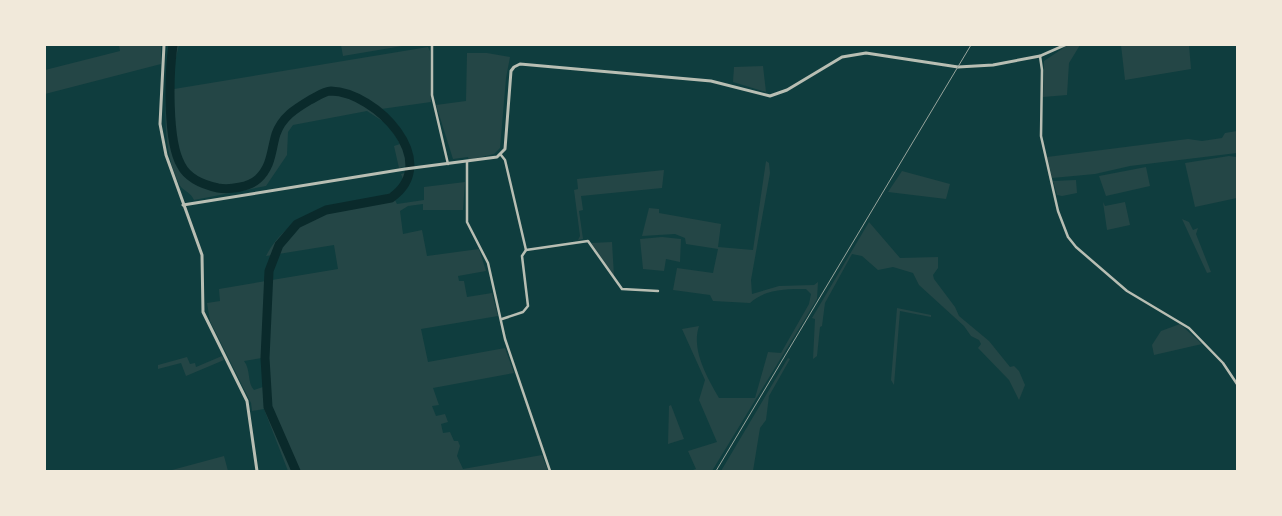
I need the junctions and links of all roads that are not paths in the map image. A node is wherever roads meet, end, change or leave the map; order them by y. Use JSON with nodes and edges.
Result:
{"nodes":[{"id":1,"x":164,"y":45,"type":"edge"},
{"id":2,"x":432,"y":45,"type":"edge"},
{"id":3,"x":1065,"y":45,"type":"edge"},
{"id":4,"x":1040,"y":56,"type":"junction"},
{"id":5,"x":501,"y":155,"type":"junction"},
{"id":6,"x":467,"y":162,"type":"junction"},
{"id":7,"x":448,"y":164,"type":"junction"},
{"id":8,"x":183,"y":205,"type":"junction"},
{"id":9,"x":526,"y":250,"type":"junction"},
{"id":10,"x":658,"y":291,"type":"dead end"},
{"id":11,"x":502,"y":320,"type":"junction"},
{"id":12,"x":1237,"y":384,"type":"edge"},
{"id":13,"x":257,"y":471,"type":"edge"},
{"id":14,"x":550,"y":471,"type":"edge"}],
"edges":[{"from":1,"to":8,"type":"street"},
{"from":2,"to":7,"type":"street"},
{"from":3,"to":4,"type":"street"},
{"from":4,"to":5,"type":"street"},
{"from":4,"to":12,"type":"street"},
{"from":5,"to":6,"type":"street"},
{"from":5,"to":9,"type":"street"},
{"from":6,"to":7,"type":"street"},
{"from":6,"to":11,"type":"street"},
{"from":7,"to":8,"type":"street"},
{"from":8,"to":13,"type":"street"},
{"from":9,"to":10,"type":"street"},
{"from":9,"to":11,"type":"street"},
{"from":11,"to":14,"type":"street"}]}
